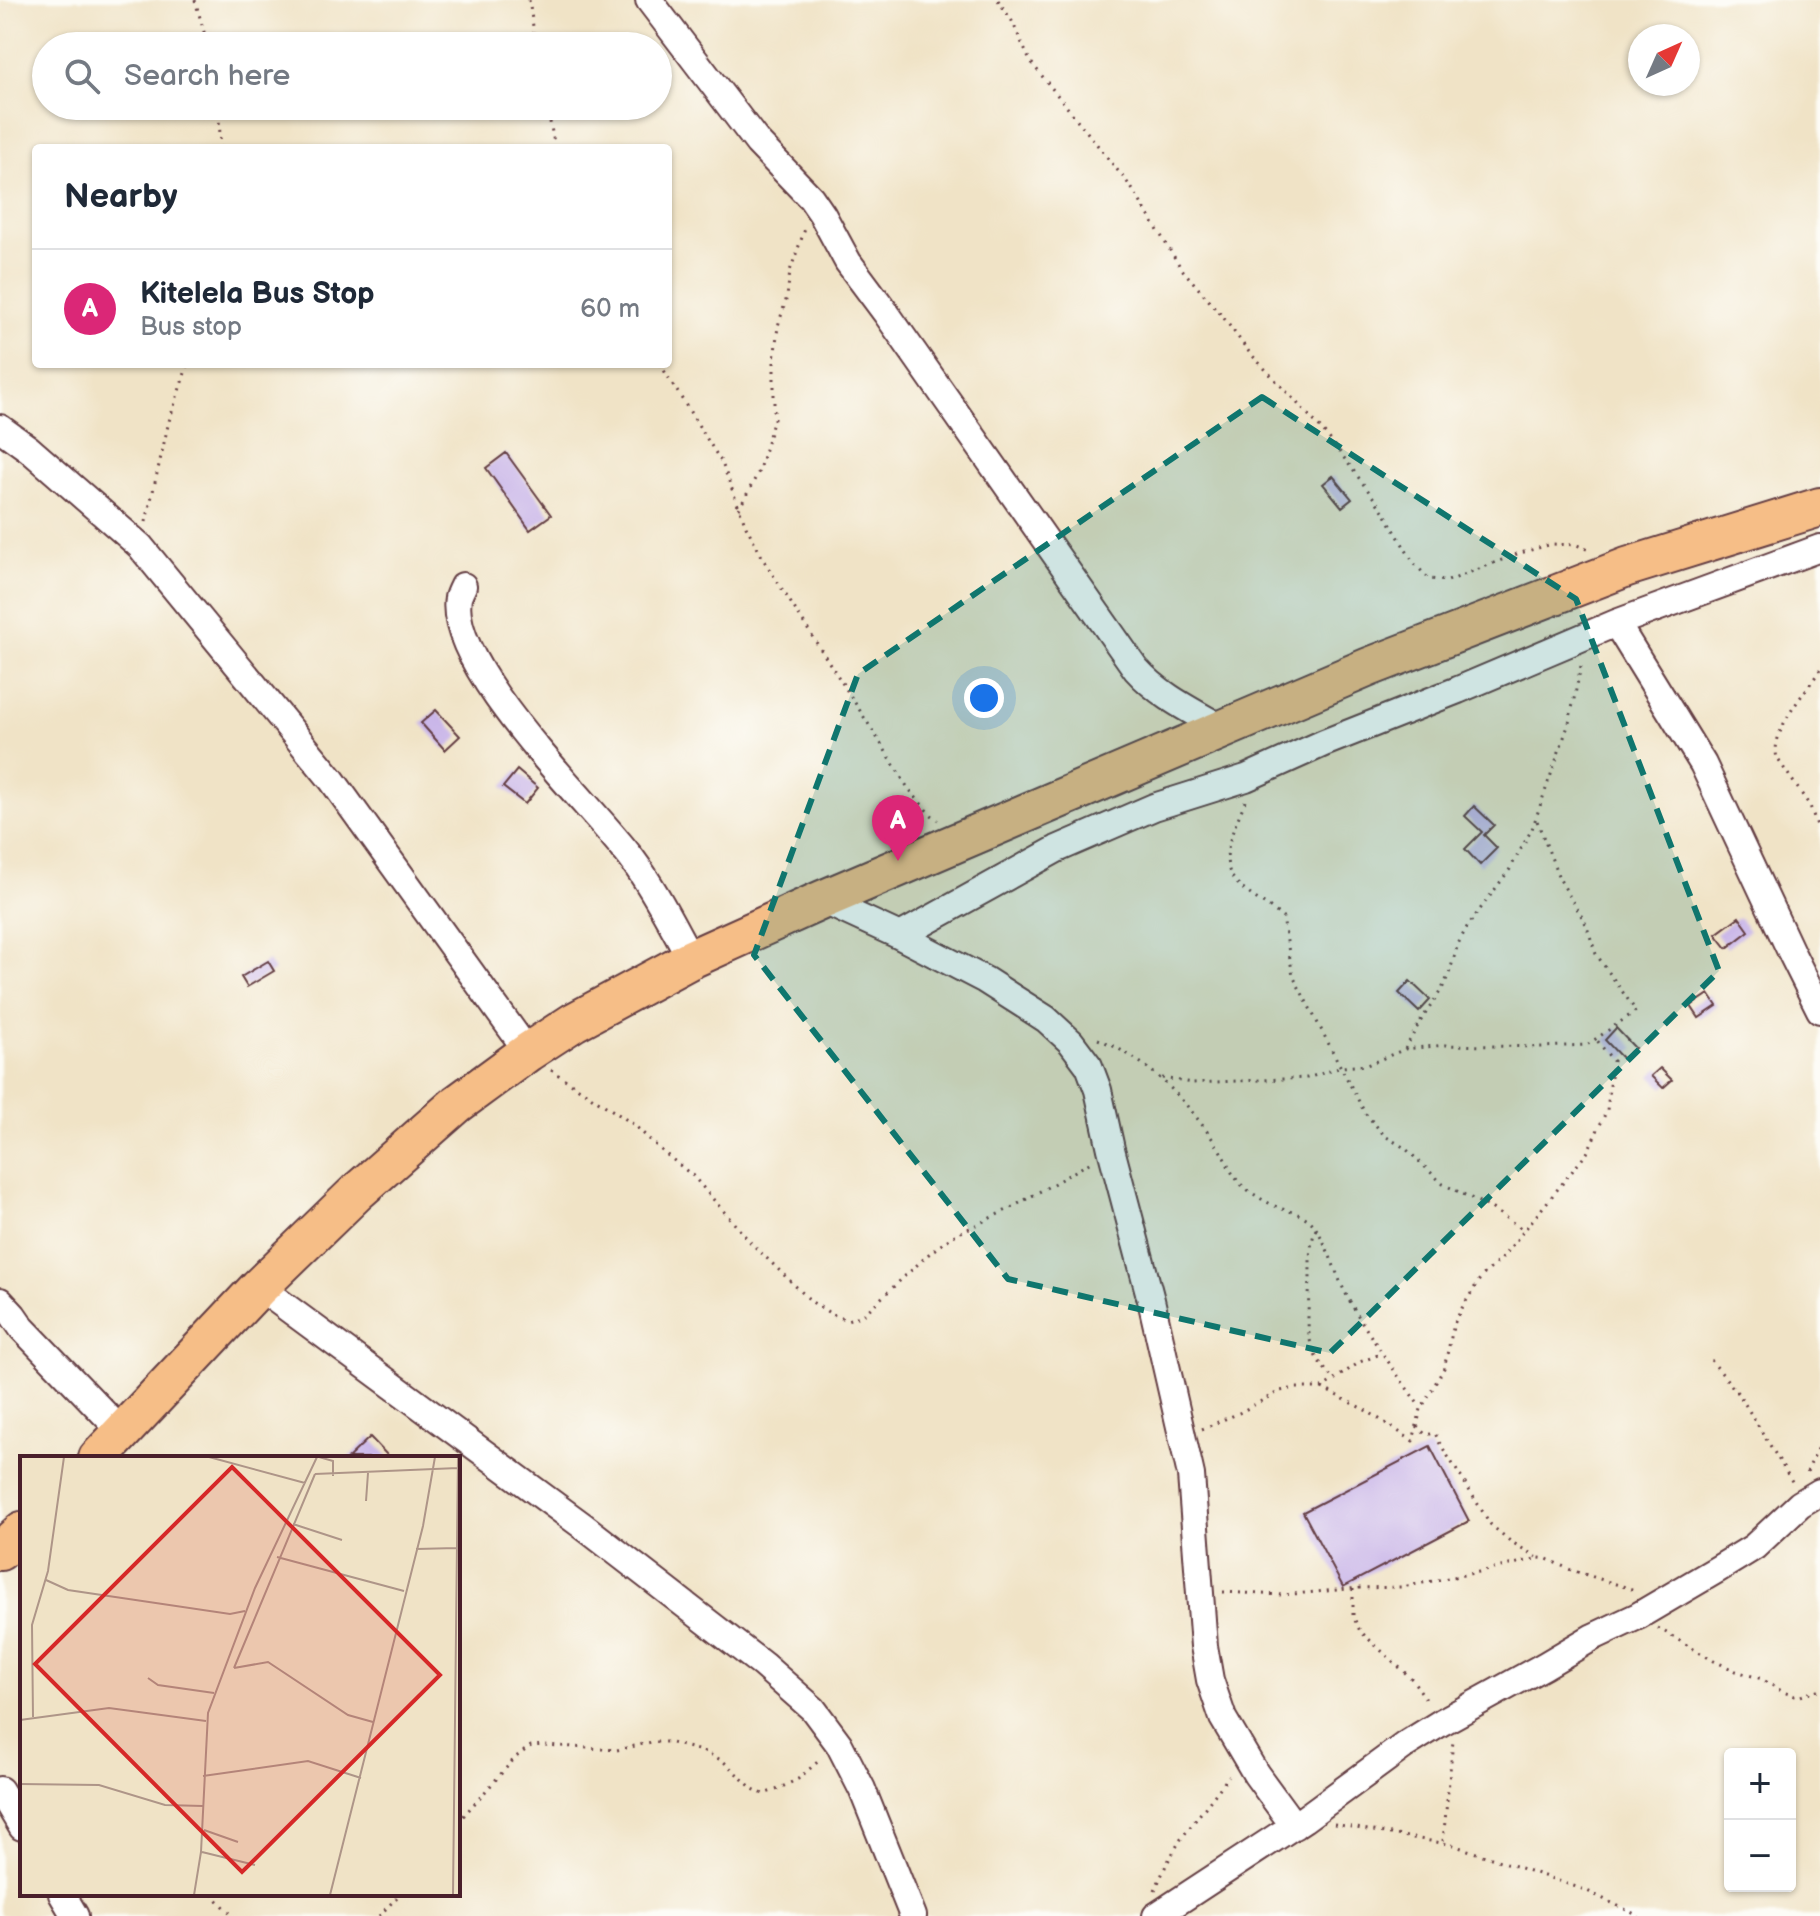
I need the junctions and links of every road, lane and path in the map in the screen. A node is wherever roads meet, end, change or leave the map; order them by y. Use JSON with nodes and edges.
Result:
{"nodes":[{"id":1,"x":195,"y":0,"type":"edge"},
{"id":2,"x":529,"y":0,"type":"edge"},
{"id":3,"x":649,"y":0,"type":"edge"},
{"id":4,"x":998,"y":0,"type":"edge"},
{"id":5,"x":204,"y":32,"type":"edge"},
{"id":6,"x":534,"y":32,"type":"edge"},
{"id":7,"x":219,"y":120,"type":"edge"},
{"id":8,"x":550,"y":120,"type":"edge"},
{"id":9,"x":221,"y":144,"type":"edge"},
{"id":10,"x":554,"y":144,"type":"edge"},
{"id":11,"x":811,"y":198,"type":"junction"},
{"id":12,"x":187,"y":368,"type":"edge"},
{"id":13,"x":663,"y":368,"type":"edge"},
{"id":14,"x":0,"y":428,"type":"edge"},
{"id":15,"x":1820,"y":507,"type":"edge"},
{"id":16,"x":739,"y":509,"type":"junction"},
{"id":17,"x":140,"y":546,"type":"junction"},
{"id":18,"x":1820,"y":548,"type":"edge"},
{"id":19,"x":1589,"y":551,"type":"dead end"},
{"id":20,"x":463,"y":586,"type":"dead end"},
{"id":21,"x":1616,"y":623,"type":"junction"},
{"id":22,"x":1587,"y":636,"type":"junction"},
{"id":23,"x":1820,"y":670,"type":"edge"},
{"id":24,"x":1223,"y":729,"type":"junction"},
{"id":25,"x":1254,"y":775,"type":"junction"},
{"id":26,"x":1536,"y":818,"type":"junction"},
{"id":27,"x":1820,"y":834,"type":"edge"},
{"id":28,"x":963,"y":839,"type":"junction"},
{"id":29,"x":822,"y":900,"type":"junction"},
{"id":30,"x":900,"y":936,"type":"junction"},
{"id":31,"x":691,"y":959,"type":"junction"},
{"id":32,"x":1820,"y":1010,"type":"edge"},
{"id":33,"x":1092,"y":1036,"type":"dead end"},
{"id":34,"x":1596,"y":1039,"type":"junction"},
{"id":35,"x":1405,"y":1049,"type":"junction"},
{"id":36,"x":528,"y":1052,"type":"junction"},
{"id":37,"x":1342,"y":1067,"type":"junction"},
{"id":38,"x":1162,"y":1078,"type":"junction"},
{"id":39,"x":1111,"y":1149,"type":"junction"},
{"id":40,"x":1316,"y":1229,"type":"junction"},
{"id":41,"x":1524,"y":1230,"type":"junction"},
{"id":42,"x":259,"y":1287,"type":"junction"},
{"id":43,"x":0,"y":1301,"type":"edge"},
{"id":44,"x":1383,"y":1353,"type":"junction"},
{"id":45,"x":1711,"y":1360,"type":"dead end"},
{"id":46,"x":1334,"y":1380,"type":"junction"},
{"id":47,"x":1322,"y":1388,"type":"junction"},
{"id":48,"x":1421,"y":1409,"type":"junction"},
{"id":49,"x":1417,"y":1426,"type":"junction"},
{"id":50,"x":1182,"y":1439,"type":"junction"},
{"id":51,"x":1820,"y":1442,"type":"edge"},
{"id":52,"x":110,"y":1445,"type":"edge"},
{"id":53,"x":1806,"y":1495,"type":"edge"},
{"id":54,"x":1539,"y":1558,"type":"junction"},
{"id":55,"x":1353,"y":1589,"type":"junction"},
{"id":56,"x":1200,"y":1590,"type":"junction"},
{"id":57,"x":1646,"y":1611,"type":"junction"},
{"id":58,"x":1820,"y":1689,"type":"edge"},
{"id":59,"x":1449,"y":1718,"type":"junction"},
{"id":60,"x":839,"y":1744,"type":"junction"},
{"id":61,"x":1239,"y":1746,"type":"junction"},
{"id":62,"x":0,"y":1790,"type":"edge"},
{"id":63,"x":460,"y":1820,"type":"edge"},
{"id":64,"x":1299,"y":1823,"type":"junction"},
{"id":65,"x":20,"y":1824,"type":"edge"},
{"id":66,"x":1443,"y":1843,"type":"junction"},
{"id":67,"x":63,"y":1896,"type":"edge"},
{"id":68,"x":214,"y":1896,"type":"edge"},
{"id":69,"x":398,"y":1896,"type":"edge"},
{"id":70,"x":1155,"y":1905,"type":"edge"},
{"id":71,"x":75,"y":1916,"type":"edge"},
{"id":72,"x":233,"y":1916,"type":"edge"},
{"id":73,"x":379,"y":1916,"type":"edge"},
{"id":74,"x":913,"y":1916,"type":"edge"},
{"id":75,"x":1639,"y":1916,"type":"edge"}],
"edges":[{"from":1,"to":5,"type":"path"},
{"from":2,"to":6,"type":"path"},
{"from":3,"to":11,"type":"street"},
{"from":4,"to":19,"type":"path"},
{"from":7,"to":9,"type":"path"},
{"from":8,"to":10,"type":"path"},
{"from":11,"to":16,"type":"path"},
{"from":11,"to":24,"type":"street"},
{"from":12,"to":17,"type":"path"},
{"from":13,"to":16,"type":"path"},
{"from":14,"to":17,"type":"street"},
{"from":15,"to":24,"type":"highway"},
{"from":16,"to":28,"type":"path"},
{"from":17,"to":36,"type":"street"},
{"from":18,"to":21,"type":"street"},
{"from":20,"to":31,"type":"street"},
{"from":21,"to":22,"type":"street"},
{"from":21,"to":32,"type":"street"},
{"from":22,"to":25,"type":"street"},
{"from":22,"to":26,"type":"path"},
{"from":23,"to":27,"type":"path"},
{"from":24,"to":28,"type":"highway"},
{"from":25,"to":30,"type":"street"},
{"from":25,"to":37,"type":"path"},
{"from":26,"to":34,"type":"path"},
{"from":26,"to":35,"type":"path"},
{"from":28,"to":29,"type":"highway"},
{"from":29,"to":30,"type":"street"},
{"from":29,"to":31,"type":"highway"},
{"from":30,"to":39,"type":"street"},
{"from":31,"to":36,"type":"highway"},
{"from":33,"to":38,"type":"path"},
{"from":34,"to":35,"type":"path"},
{"from":34,"to":41,"type":"path"},
{"from":35,"to":37,"type":"path"},
{"from":36,"to":39,"type":"path"},
{"from":36,"to":42,"type":"highway"},
{"from":37,"to":38,"type":"path"},
{"from":37,"to":41,"type":"path"},
{"from":38,"to":40,"type":"path"},
{"from":39,"to":50,"type":"street"},
{"from":40,"to":44,"type":"path"},
{"from":40,"to":46,"type":"path"},
{"from":41,"to":48,"type":"path"},
{"from":42,"to":52,"type":"highway"},
{"from":42,"to":60,"type":"street"},
{"from":43,"to":52,"type":"street"},
{"from":44,"to":46,"type":"path"},
{"from":44,"to":48,"type":"path"},
{"from":45,"to":53,"type":"path"},
{"from":46,"to":47,"type":"path"},
{"from":47,"to":49,"type":"path"},
{"from":47,"to":50,"type":"path"},
{"from":48,"to":49,"type":"path"},
{"from":49,"to":54,"type":"path"},
{"from":50,"to":56,"type":"street"},
{"from":51,"to":53,"type":"path"},
{"from":53,"to":57,"type":"street"},
{"from":54,"to":55,"type":"path"},
{"from":54,"to":57,"type":"path"},
{"from":55,"to":56,"type":"path"},
{"from":55,"to":59,"type":"path"},
{"from":56,"to":61,"type":"street"},
{"from":57,"to":58,"type":"path"},
{"from":57,"to":59,"type":"street"},
{"from":59,"to":64,"type":"street"},
{"from":59,"to":66,"type":"path"},
{"from":60,"to":63,"type":"path"},
{"from":60,"to":74,"type":"street"},
{"from":61,"to":64,"type":"street"},
{"from":61,"to":70,"type":"path"},
{"from":62,"to":65,"type":"street"},
{"from":64,"to":66,"type":"path"},
{"from":64,"to":70,"type":"street"},
{"from":66,"to":75,"type":"path"},
{"from":67,"to":71,"type":"street"},
{"from":68,"to":72,"type":"path"},
{"from":69,"to":73,"type":"path"}]}
